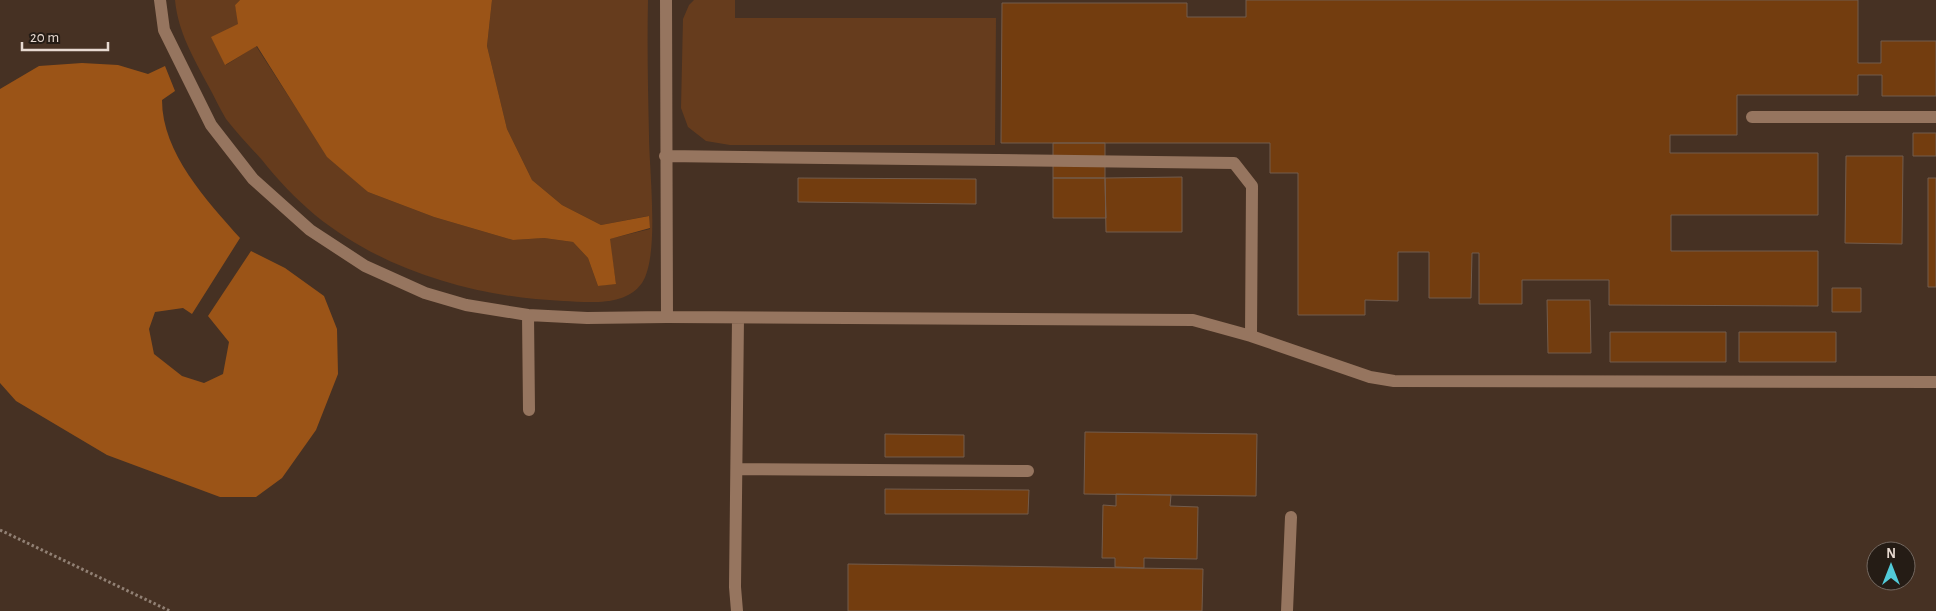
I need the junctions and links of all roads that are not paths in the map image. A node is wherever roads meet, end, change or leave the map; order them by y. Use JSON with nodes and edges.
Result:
{"nodes":[{"id":1,"x":160,"y":0,"type":"edge"},
{"id":2,"x":666,"y":0,"type":"edge"},
{"id":3,"x":1752,"y":117,"type":"dead end"},
{"id":4,"x":1936,"y":117,"type":"edge"},
{"id":5,"x":665,"y":156,"type":"junction"},
{"id":6,"x":528,"y":315,"type":"junction"},
{"id":7,"x":667,"y":317,"type":"junction"},
{"id":8,"x":738,"y":318,"type":"junction"},
{"id":9,"x":1251,"y":336,"type":"junction"},
{"id":10,"x":1936,"y":382,"type":"edge"},
{"id":11,"x":529,"y":410,"type":"dead end"},
{"id":12,"x":737,"y":470,"type":"junction"},
{"id":13,"x":1028,"y":471,"type":"dead end"},
{"id":14,"x":1291,"y":517,"type":"dead end"},
{"id":15,"x":737,"y":611,"type":"edge"},
{"id":16,"x":1287,"y":611,"type":"edge"}],
"edges":[{"from":1,"to":6,"type":"lane"},
{"from":2,"to":5,"type":"lane"},
{"from":3,"to":4,"type":"lane"},
{"from":5,"to":7,"type":"lane"},
{"from":5,"to":9,"type":"lane"},
{"from":6,"to":7,"type":"lane"},
{"from":6,"to":11,"type":"lane"},
{"from":7,"to":8,"type":"lane"},
{"from":8,"to":9,"type":"lane"},
{"from":8,"to":12,"type":"lane"},
{"from":9,"to":10,"type":"lane"},
{"from":12,"to":13,"type":"lane"},
{"from":12,"to":15,"type":"lane"},
{"from":14,"to":16,"type":"lane"}]}
